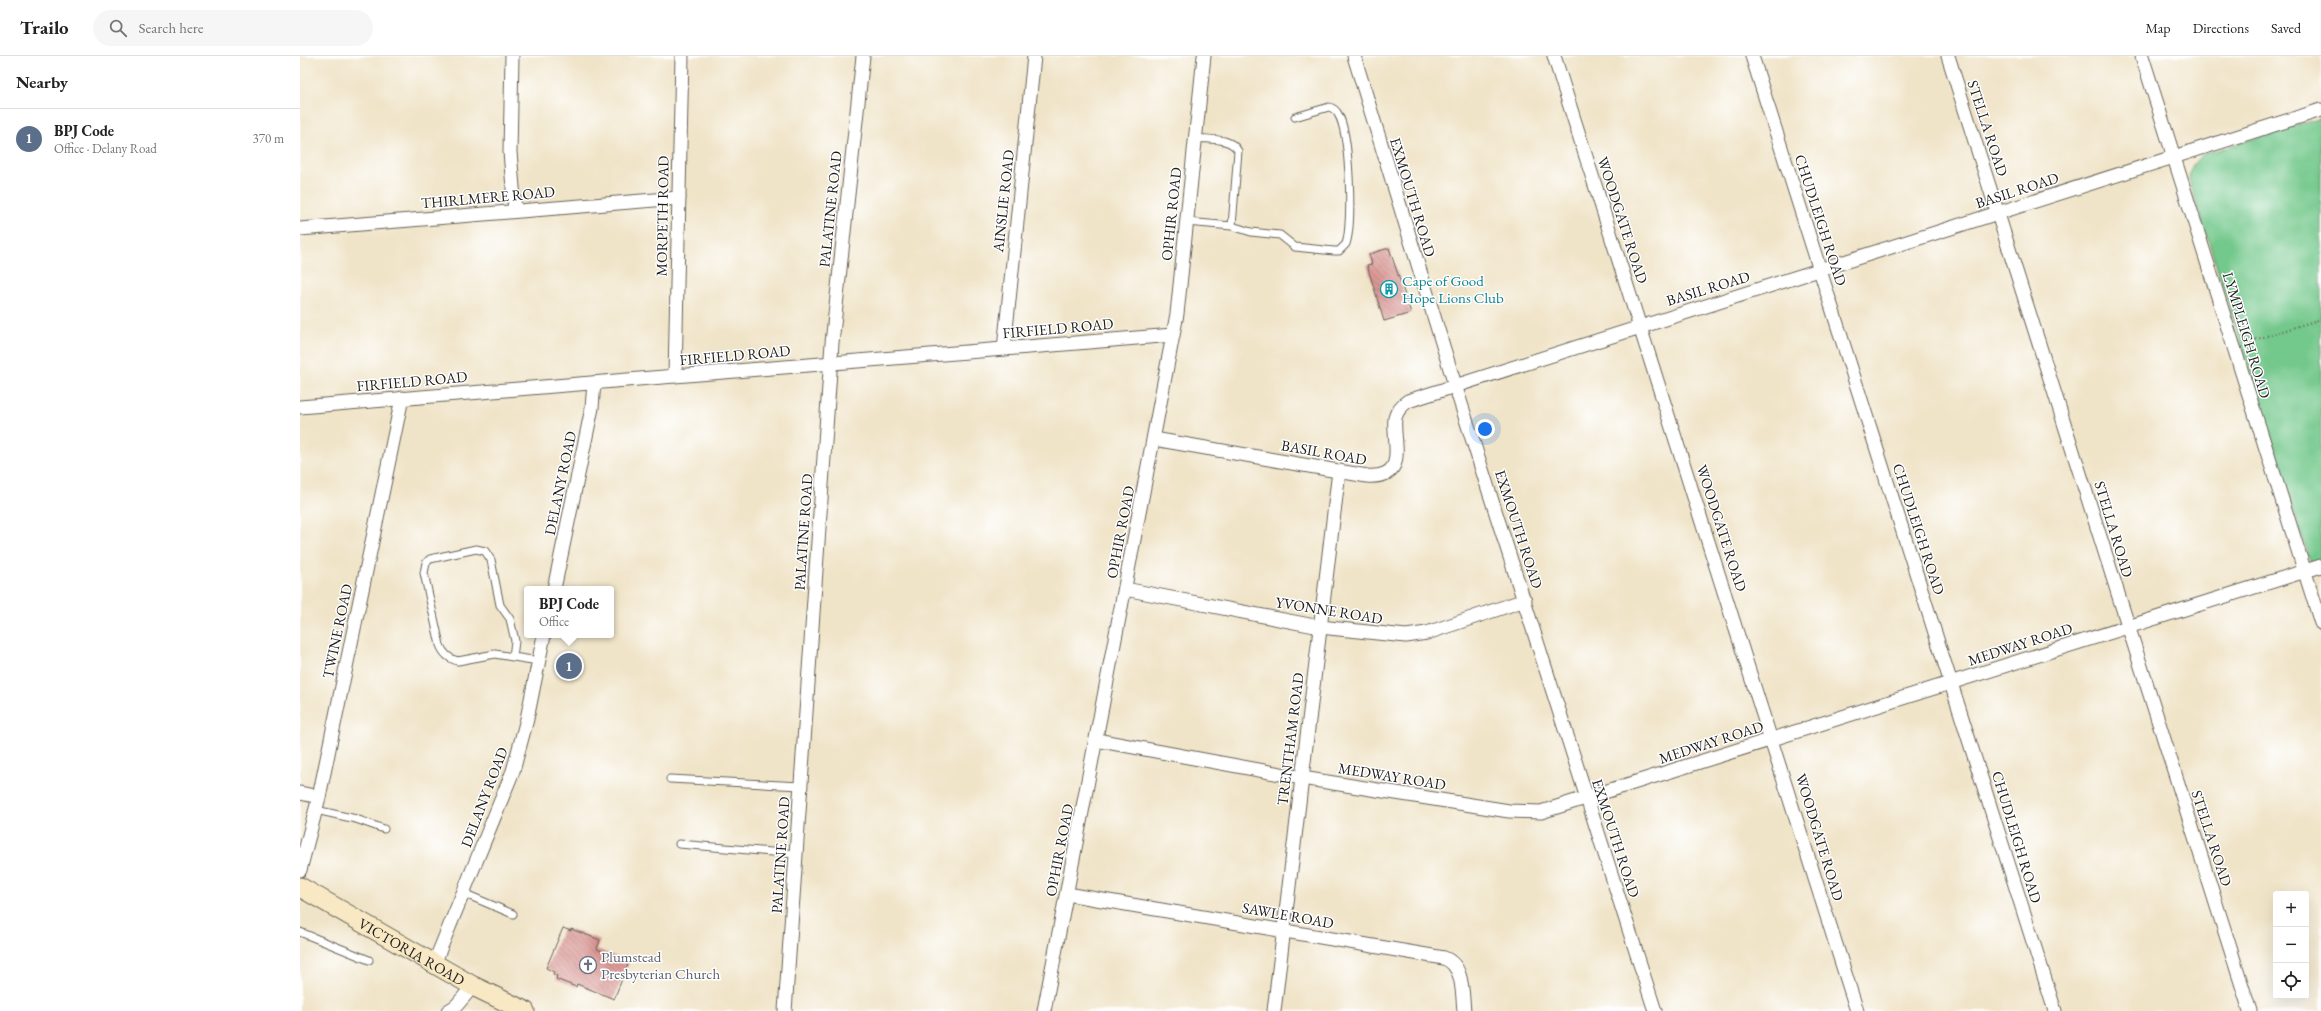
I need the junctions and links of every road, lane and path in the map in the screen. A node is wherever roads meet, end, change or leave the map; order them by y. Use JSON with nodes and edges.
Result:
{"nodes":[{"id":1,"x":512,"y":56,"type":"edge"},
{"id":2,"x":682,"y":56,"type":"edge"},
{"id":3,"x":863,"y":56,"type":"edge"},
{"id":4,"x":1034,"y":56,"type":"edge"},
{"id":5,"x":1204,"y":56,"type":"edge"},
{"id":6,"x":1354,"y":56,"type":"edge"},
{"id":7,"x":1554,"y":56,"type":"edge"},
{"id":8,"x":1752,"y":56,"type":"edge"},
{"id":9,"x":1948,"y":56,"type":"edge"},
{"id":10,"x":2142,"y":56,"type":"edge"},
{"id":11,"x":2321,"y":110,"type":"edge"},
{"id":12,"x":1295,"y":117,"type":"dead end"},
{"id":13,"x":1196,"y":138,"type":"junction"},
{"id":14,"x":2174,"y":158,"type":"junction"},
{"id":15,"x":679,"y":198,"type":"junction"},
{"id":16,"x":515,"y":211,"type":"junction"},
{"id":17,"x":1998,"y":213,"type":"junction"},
{"id":18,"x":1186,"y":222,"type":"junction"},
{"id":19,"x":1232,"y":226,"type":"junction"},
{"id":20,"x":300,"y":229,"type":"edge"},
{"id":21,"x":1820,"y":270,"type":"junction"},
{"id":22,"x":2321,"y":320,"type":"edge"},
{"id":23,"x":1640,"y":326,"type":"junction"},
{"id":24,"x":1173,"y":335,"type":"junction"},
{"id":25,"x":2234,"y":347,"type":"junction"},
{"id":26,"x":1004,"y":349,"type":"junction"},
{"id":27,"x":831,"y":363,"type":"junction"},
{"id":28,"x":675,"y":376,"type":"junction"},
{"id":29,"x":594,"y":382,"type":"junction"},
{"id":30,"x":1456,"y":385,"type":"junction"},
{"id":31,"x":402,"y":398,"type":"junction"},
{"id":32,"x":300,"y":407,"type":"edge"},
{"id":33,"x":1154,"y":439,"type":"junction"},
{"id":34,"x":1339,"y":471,"type":"junction"},
{"id":35,"x":2321,"y":566,"type":"edge"},
{"id":36,"x":2304,"y":571,"type":"junction"},
{"id":37,"x":555,"y":586,"type":"edge"},
{"id":38,"x":1125,"y":589,"type":"junction"},
{"id":39,"x":1525,"y":600,"type":"junction"},
{"id":40,"x":2321,"y":623,"type":"edge"},
{"id":41,"x":1320,"y":626,"type":"junction"},
{"id":42,"x":2128,"y":627,"type":"junction"},
{"id":43,"x":543,"y":638,"type":"edge"},
{"id":44,"x":512,"y":656,"type":"junction"},
{"id":45,"x":539,"y":661,"type":"junction"},
{"id":46,"x":1952,"y":683,"type":"junction"},
{"id":47,"x":1773,"y":739,"type":"junction"},
{"id":48,"x":1096,"y":740,"type":"junction"},
{"id":49,"x":1302,"y":778,"type":"junction"},
{"id":50,"x":670,"y":779,"type":"dead end"},
{"id":51,"x":801,"y":786,"type":"junction"},
{"id":52,"x":300,"y":793,"type":"edge"},
{"id":53,"x":319,"y":798,"type":"junction"},
{"id":54,"x":1587,"y":798,"type":"junction"},
{"id":55,"x":316,"y":810,"type":"junction"},
{"id":56,"x":384,"y":830,"type":"dead end"},
{"id":57,"x":679,"y":844,"type":"dead end"},
{"id":58,"x":796,"y":854,"type":"junction"},
{"id":59,"x":300,"y":870,"type":"edge"},
{"id":60,"x":300,"y":887,"type":"edge"},
{"id":61,"x":463,"y":893,"type":"junction"},
{"id":62,"x":1067,"y":894,"type":"junction"},
{"id":63,"x":513,"y":914,"type":"dead end"},
{"id":64,"x":1284,"y":930,"type":"junction"},
{"id":65,"x":300,"y":932,"type":"edge"},
{"id":66,"x":369,"y":960,"type":"dead end"},
{"id":67,"x":434,"y":964,"type":"junction"},
{"id":68,"x":473,"y":986,"type":"junction"},
{"id":69,"x":448,"y":1011,"type":"edge"},
{"id":70,"x":525,"y":1011,"type":"edge"},
{"id":71,"x":785,"y":1011,"type":"edge"},
{"id":72,"x":1044,"y":1011,"type":"edge"},
{"id":73,"x":1274,"y":1011,"type":"edge"},
{"id":74,"x":1464,"y":1011,"type":"edge"},
{"id":75,"x":1655,"y":1011,"type":"edge"},
{"id":76,"x":1857,"y":1011,"type":"edge"},
{"id":77,"x":2055,"y":1011,"type":"edge"},
{"id":78,"x":2250,"y":1011,"type":"edge"}],
"edges":[{"from":1,"to":16,"type":"street"},
{"from":2,"to":15,"type":"street","name":"MORPETH ROAD"},
{"from":3,"to":27,"type":"street","name":"PALATINE ROAD"},
{"from":4,"to":26,"type":"street","name":"AINSLIE ROAD"},
{"from":5,"to":13,"type":"street","name":"OPHIR ROAD"},
{"from":6,"to":30,"type":"street","name":"EXMOUTH ROAD"},
{"from":7,"to":23,"type":"street","name":"WOODGATE ROAD"},
{"from":8,"to":21,"type":"street","name":"CHUDLEIGH ROAD"},
{"from":9,"to":17,"type":"street","name":"STELLA ROAD"},
{"from":10,"to":14,"type":"street","name":"LYMPLEIGH ROAD"},
{"from":11,"to":14,"type":"street","name":"BASIL ROAD"},
{"from":12,"to":19,"type":"lane"},
{"from":13,"to":18,"type":"street","name":"OPHIR ROAD"},
{"from":13,"to":19,"type":"lane"},
{"from":14,"to":17,"type":"street","name":"BASIL ROAD"},
{"from":14,"to":25,"type":"street","name":"LYMPLEIGH ROAD"},
{"from":15,"to":16,"type":"street","name":"THIRLMERE ROAD"},
{"from":15,"to":28,"type":"street","name":"MORPETH ROAD"},
{"from":16,"to":20,"type":"street","name":"THIRLMERE ROAD"},
{"from":17,"to":21,"type":"street","name":"BASIL ROAD"},
{"from":17,"to":42,"type":"street","name":"STELLA ROAD"},
{"from":18,"to":19,"type":"lane"},
{"from":18,"to":24,"type":"street","name":"OPHIR ROAD"},
{"from":21,"to":23,"type":"street","name":"BASIL ROAD"},
{"from":21,"to":46,"type":"street","name":"CHUDLEIGH ROAD"},
{"from":22,"to":25,"type":"path"},
{"from":23,"to":30,"type":"street","name":"BASIL ROAD"},
{"from":23,"to":47,"type":"street","name":"WOODGATE ROAD"},
{"from":24,"to":26,"type":"street","name":"FIRFIELD ROAD"},
{"from":24,"to":33,"type":"street","name":"OPHIR ROAD"},
{"from":25,"to":36,"type":"street","name":"LYMPLEIGH ROAD"},
{"from":26,"to":27,"type":"street","name":"FIRFIELD ROAD"},
{"from":27,"to":28,"type":"street","name":"FIRFIELD ROAD"},
{"from":27,"to":51,"type":"street","name":"PALATINE ROAD"},
{"from":28,"to":29,"type":"street","name":"FIRFIELD ROAD"},
{"from":29,"to":31,"type":"street","name":"FIRFIELD ROAD"},
{"from":29,"to":37,"type":"street","name":"DELANY ROAD"},
{"from":30,"to":34,"type":"street","name":"BASIL ROAD"},
{"from":30,"to":39,"type":"street","name":"EXMOUTH ROAD"},
{"from":31,"to":32,"type":"street","name":"FIRFIELD ROAD"},
{"from":31,"to":53,"type":"street","name":"TWINE ROAD"},
{"from":33,"to":34,"type":"street","name":"BASIL ROAD"},
{"from":33,"to":38,"type":"street","name":"OPHIR ROAD"},
{"from":34,"to":41,"type":"street","name":"TRENTHAM ROAD"},
{"from":35,"to":36,"type":"street","name":"MEDWAY ROAD"},
{"from":36,"to":40,"type":"street","name":"LYMPLEIGH ROAD"},
{"from":36,"to":42,"type":"street","name":"MEDWAY ROAD"},
{"from":38,"to":41,"type":"street","name":"YVONNE ROAD"},
{"from":38,"to":48,"type":"street","name":"OPHIR ROAD"},
{"from":39,"to":41,"type":"street","name":"YVONNE ROAD"},
{"from":39,"to":54,"type":"street","name":"EXMOUTH ROAD"},
{"from":41,"to":49,"type":"street","name":"TRENTHAM ROAD"},
{"from":42,"to":46,"type":"street","name":"MEDWAY ROAD"},
{"from":42,"to":78,"type":"street","name":"STELLA ROAD"},
{"from":43,"to":45,"type":"street","name":"DELANY ROAD"},
{"from":44,"to":44,"type":"lane"},
{"from":44,"to":45,"type":"lane"},
{"from":45,"to":61,"type":"street","name":"DELANY ROAD"},
{"from":46,"to":47,"type":"street","name":"MEDWAY ROAD"},
{"from":46,"to":77,"type":"street","name":"CHUDLEIGH ROAD"},
{"from":47,"to":54,"type":"street","name":"MEDWAY ROAD"},
{"from":47,"to":76,"type":"street","name":"WOODGATE ROAD"},
{"from":48,"to":49,"type":"street","name":"MEDWAY ROAD"},
{"from":48,"to":62,"type":"street","name":"OPHIR ROAD"},
{"from":49,"to":54,"type":"street","name":"MEDWAY ROAD"},
{"from":49,"to":64,"type":"street","name":"TRENTHAM ROAD"},
{"from":50,"to":51,"type":"lane"},
{"from":51,"to":58,"type":"street","name":"PALATINE ROAD"},
{"from":52,"to":53,"type":"street"},
{"from":53,"to":55,"type":"street","name":"TWINE ROAD"},
{"from":54,"to":75,"type":"street","name":"EXMOUTH ROAD"},
{"from":55,"to":56,"type":"lane"},
{"from":55,"to":59,"type":"street","name":"TWINE ROAD"},
{"from":57,"to":58,"type":"lane"},
{"from":58,"to":71,"type":"street","name":"PALATINE ROAD"},
{"from":60,"to":67,"type":"street","name":"VICTORIA ROAD"},
{"from":61,"to":63,"type":"lane"},
{"from":61,"to":67,"type":"street","name":"DELANY ROAD"},
{"from":62,"to":64,"type":"street","name":"SAWLE ROAD"},
{"from":62,"to":72,"type":"street","name":"OPHIR ROAD"},
{"from":64,"to":73,"type":"street","name":"TRENTHAM ROAD"},
{"from":64,"to":74,"type":"street","name":"SAWLE ROAD"},
{"from":65,"to":66,"type":"lane"},
{"from":67,"to":68,"type":"street","name":"VICTORIA ROAD"},
{"from":68,"to":69,"type":"street"},
{"from":68,"to":70,"type":"street","name":"VICTORIA ROAD"}]}
